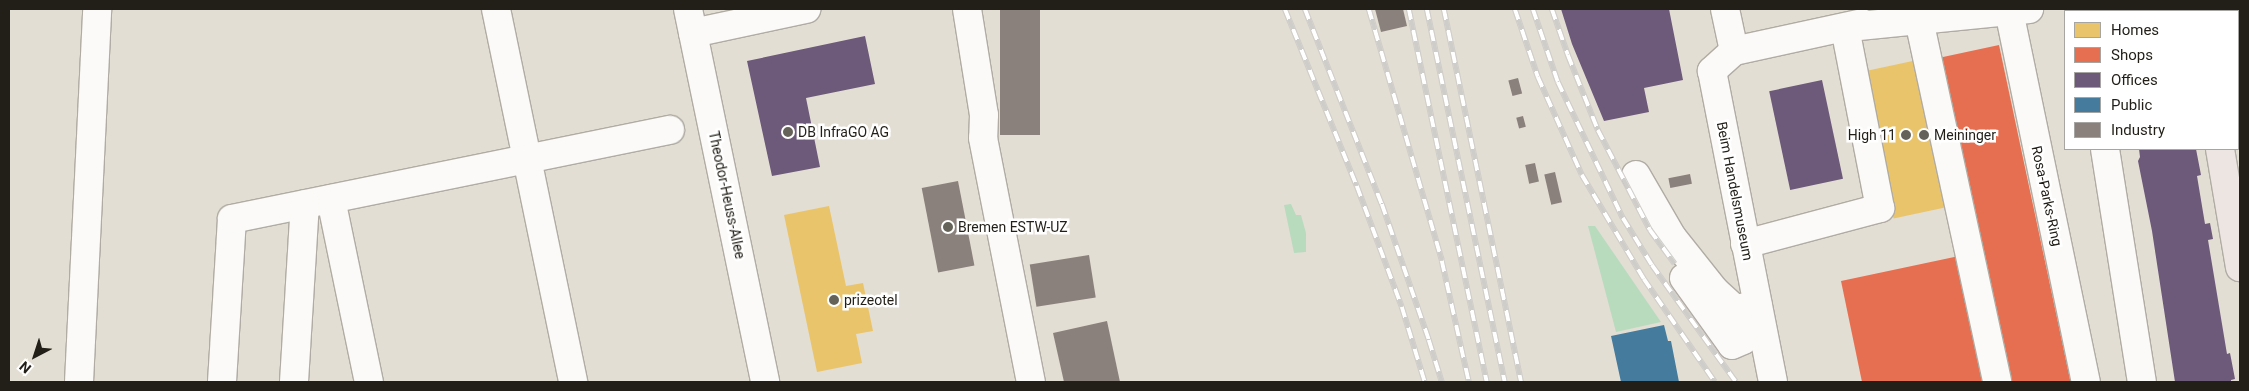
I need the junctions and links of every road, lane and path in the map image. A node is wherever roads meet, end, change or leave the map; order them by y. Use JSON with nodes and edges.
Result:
{"nodes":[{"id":1,"x":97,"y":9,"type":"edge"},
{"id":2,"x":496,"y":9,"type":"edge"},
{"id":3,"x":806,"y":9,"type":"edge"},
{"id":4,"x":967,"y":9,"type":"edge"},
{"id":5,"x":1725,"y":9,"type":"edge"},
{"id":6,"x":2019,"y":10,"type":"edge"},
{"id":7,"x":1981,"y":11,"type":"edge"},
{"id":8,"x":1914,"y":14,"type":"edge"},
{"id":9,"x":690,"y":21,"type":"edge"},
{"id":10,"x":1847,"y":28,"type":"junction"},
{"id":11,"x":1734,"y":51,"type":"junction"},
{"id":12,"x":670,"y":130,"type":"dead end"},
{"id":13,"x":2105,"y":150,"type":"edge"},
{"id":14,"x":2220,"y":150,"type":"edge"},
{"id":15,"x":526,"y":159,"type":"junction"},
{"id":16,"x":1636,"y":175,"type":"dead end"},
{"id":17,"x":318,"y":201,"type":"junction"},
{"id":18,"x":1745,"y":244,"type":"junction"},
{"id":19,"x":1674,"y":264,"type":"dead end"},
{"id":20,"x":2240,"y":267,"type":"edge"},
{"id":21,"x":1746,"y":307,"type":"junction"},
{"id":22,"x":79,"y":382,"type":"edge"},
{"id":23,"x":222,"y":382,"type":"edge"},
{"id":24,"x":294,"y":382,"type":"edge"},
{"id":25,"x":369,"y":382,"type":"edge"},
{"id":26,"x":573,"y":382,"type":"edge"},
{"id":27,"x":765,"y":382,"type":"edge"},
{"id":28,"x":1031,"y":382,"type":"edge"},
{"id":29,"x":1773,"y":382,"type":"edge"},
{"id":30,"x":1997,"y":382,"type":"edge"},
{"id":31,"x":2086,"y":382,"type":"edge"},
{"id":32,"x":2142,"y":382,"type":"edge"}],
"edges":[{"from":1,"to":22,"type":"street"},
{"from":2,"to":15,"type":"street"},
{"from":3,"to":9,"type":"street"},
{"from":4,"to":28,"type":"street"},
{"from":5,"to":11,"type":"street"},
{"from":6,"to":7,"type":"street"},
{"from":6,"to":31,"type":"street","name":"Rosa-Parks-Ring"},
{"from":7,"to":8,"type":"street"},
{"from":8,"to":10,"type":"street"},
{"from":8,"to":30,"type":"street"},
{"from":9,"to":27,"type":"street","name":"Theodor-Heuss-Allee"},
{"from":10,"to":11,"type":"street"},
{"from":10,"to":18,"type":"street"},
{"from":11,"to":18,"type":"street","name":"Beim Handelsmuseum"},
{"from":12,"to":15,"type":"street"},
{"from":13,"to":32,"type":"street"},
{"from":14,"to":20,"type":"main road"},
{"from":15,"to":17,"type":"street"},
{"from":15,"to":26,"type":"street"},
{"from":16,"to":21,"type":"street"},
{"from":17,"to":23,"type":"street"},
{"from":17,"to":24,"type":"street"},
{"from":17,"to":25,"type":"street"},
{"from":18,"to":21,"type":"street","name":"Beim Handelsmuseum"},
{"from":19,"to":21,"type":"street"},
{"from":21,"to":29,"type":"street","name":"Beim Handelsmuseum"}]}
